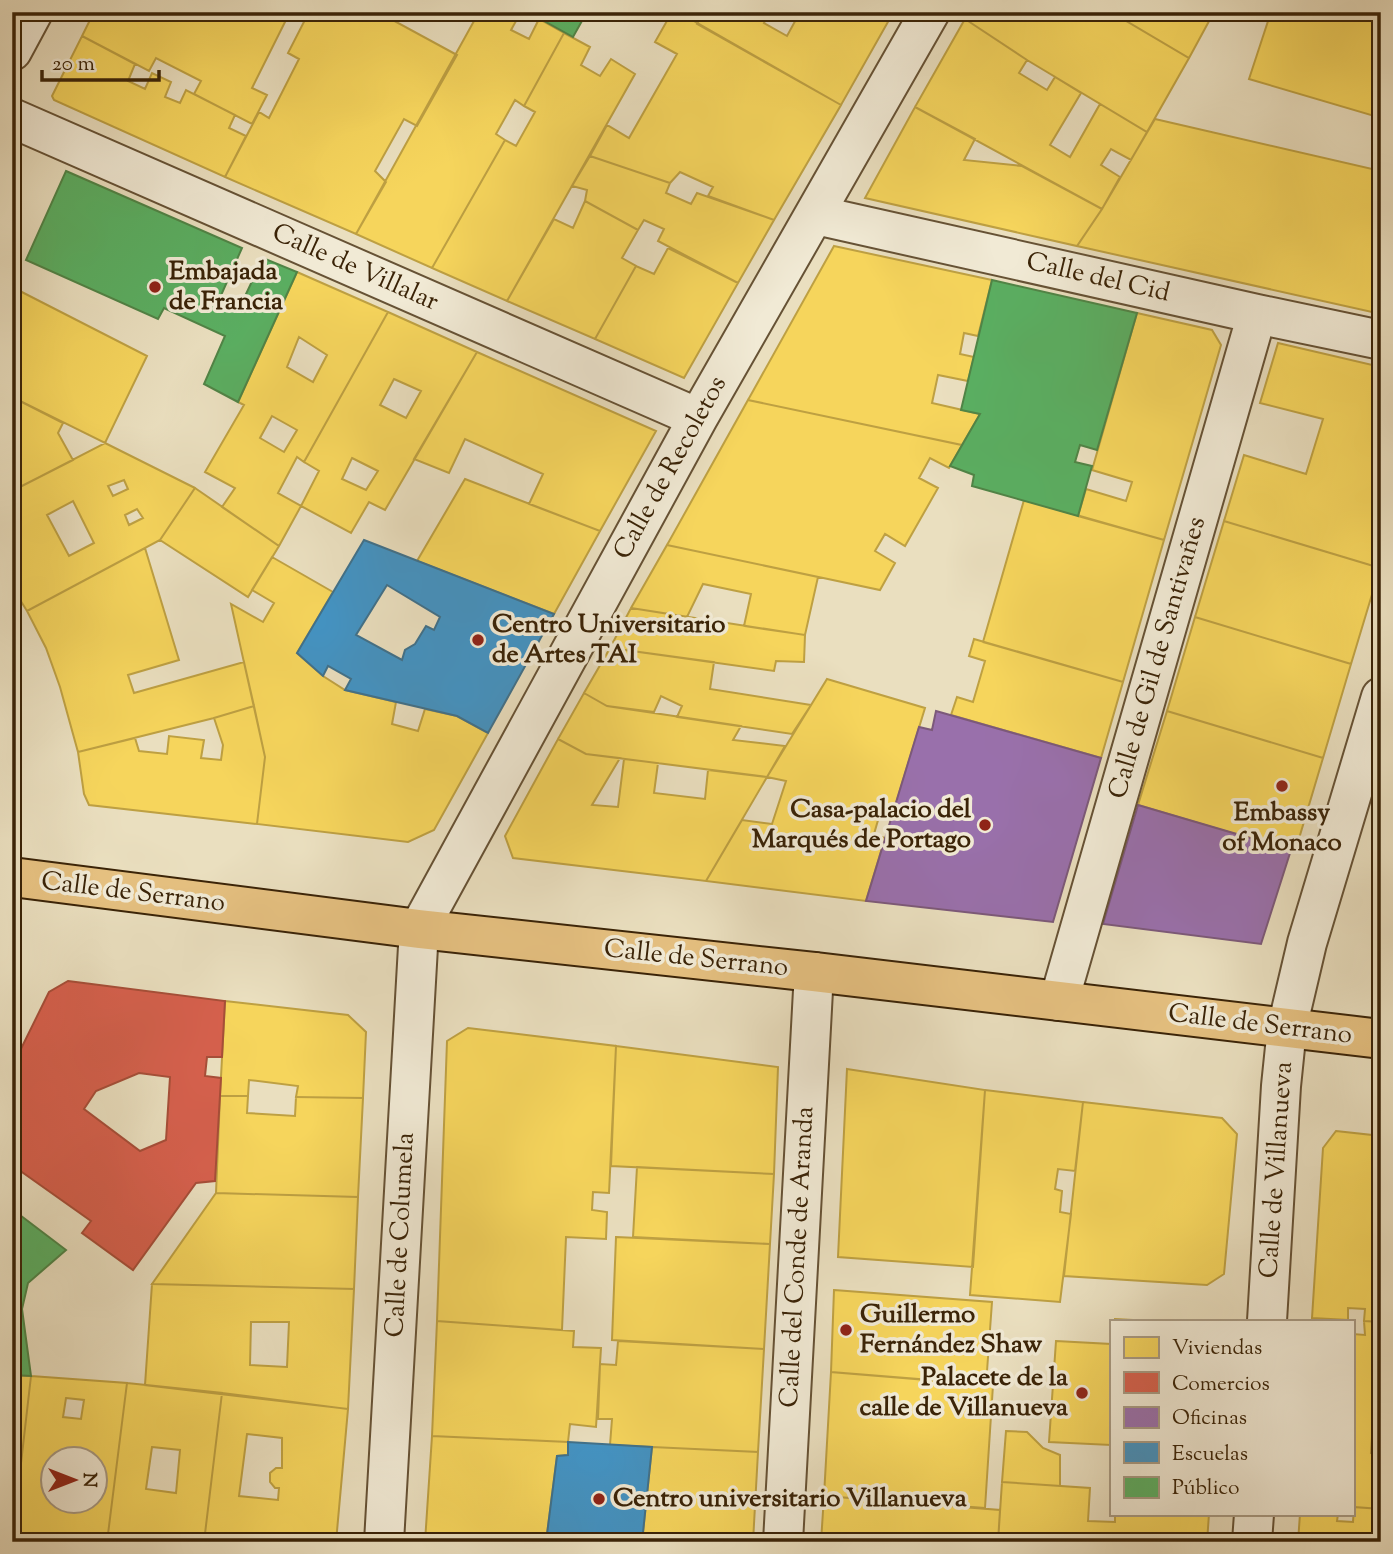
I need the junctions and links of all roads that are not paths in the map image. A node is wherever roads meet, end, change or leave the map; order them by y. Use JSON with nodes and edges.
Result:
{"nodes":[{"id":1,"x":33,"y":12,"type":"edge"},
{"id":2,"x":930,"y":12,"type":"edge"},
{"id":3,"x":12,"y":51,"type":"edge"},
{"id":4,"x":12,"y":118,"type":"edge"},
{"id":5,"x":816,"y":215,"type":"junction"},
{"id":6,"x":1258,"y":314,"type":"junction"},
{"id":7,"x":1381,"y":340,"type":"edge"},
{"id":8,"x":698,"y":418,"type":"junction"},
{"id":9,"x":1381,"y":697,"type":"edge"},
{"id":10,"x":12,"y":877,"type":"edge"},
{"id":11,"x":419,"y":929,"type":"junction"},
{"id":12,"x":814,"y":972,"type":"junction"},
{"id":13,"x":1059,"y":1001,"type":"junction"},
{"id":14,"x":1287,"y":1028,"type":"junction"},
{"id":15,"x":1381,"y":1039,"type":"edge"},
{"id":16,"x":1267,"y":1320,"type":"edge"},
{"id":17,"x":1254,"y":1516,"type":"edge"},
{"id":18,"x":384,"y":1542,"type":"edge"},
{"id":19,"x":783,"y":1542,"type":"edge"},
{"id":20,"x":1252,"y":1542,"type":"edge"}],
"edges":[{"from":1,"to":3,"type":"street"},
{"from":2,"to":5,"type":"street","name":"Calle de Recoletos"},
{"from":4,"to":8,"type":"street","name":"Calle de Villalar"},
{"from":5,"to":6,"type":"street","name":"Calle del Cid"},
{"from":5,"to":8,"type":"street","name":"Calle de Recoletos"},
{"from":6,"to":7,"type":"street","name":"Calle del Cid"},
{"from":6,"to":13,"type":"street","name":"Calle de Gil de Santivañes"},
{"from":8,"to":11,"type":"street","name":"Calle de Recoletos"},
{"from":9,"to":14,"type":"street","name":"Calle de Villanueva"},
{"from":10,"to":11,"type":"main road","name":"Calle de Serrano"},
{"from":11,"to":12,"type":"main road","name":"Calle de Serrano"},
{"from":11,"to":18,"type":"street","name":"Calle de Columela"},
{"from":12,"to":13,"type":"main road","name":"Calle de Serrano"},
{"from":12,"to":19,"type":"street","name":"Calle del Conde de Aranda"},
{"from":13,"to":14,"type":"main road","name":"Calle de Serrano"},
{"from":14,"to":15,"type":"main road","name":"Calle de Serrano"},
{"from":14,"to":16,"type":"street","name":"Calle de Villanueva"},
{"from":17,"to":20,"type":"street"}]}
